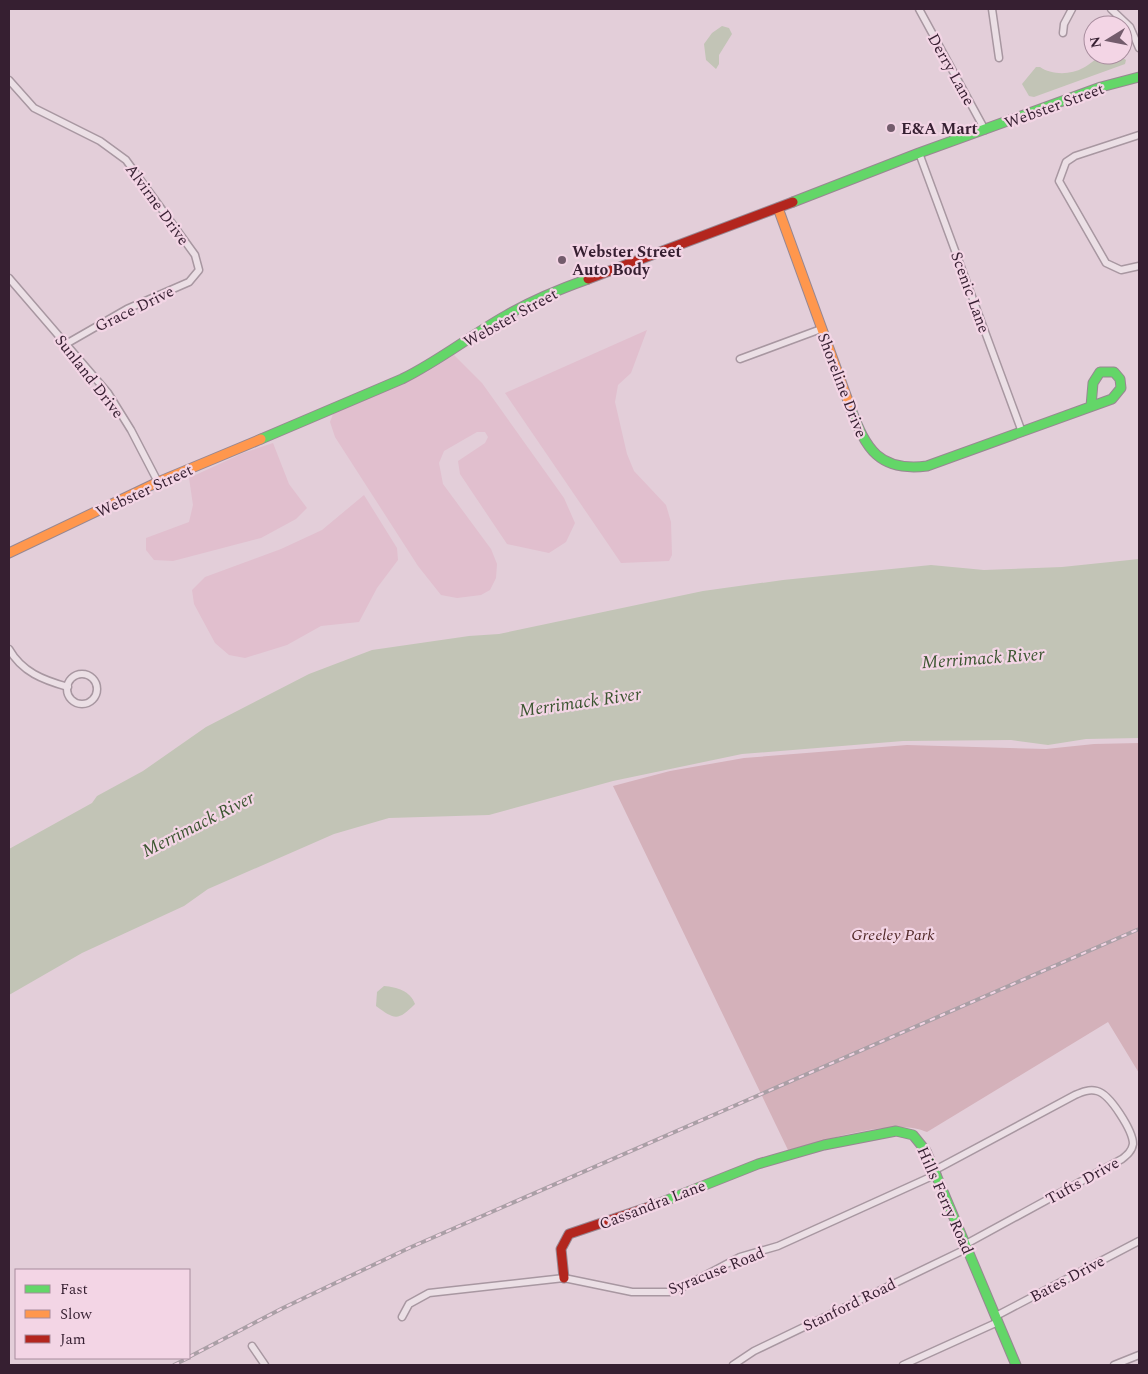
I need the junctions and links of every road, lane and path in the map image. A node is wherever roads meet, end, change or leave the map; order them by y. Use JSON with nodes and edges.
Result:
{"nodes":[{"id":1,"x":919,"y":9,"type":"edge"},
{"id":2,"x":992,"y":9,"type":"edge"},
{"id":3,"x":1072,"y":9,"type":"edge"},
{"id":4,"x":1111,"y":9,"type":"edge"},
{"id":5,"x":1063,"y":33,"type":"dead end"},
{"id":6,"x":1139,"y":48,"type":"edge"},
{"id":7,"x":999,"y":58,"type":"dead end"},
{"id":8,"x":1139,"y":77,"type":"edge"},
{"id":9,"x":9,"y":80,"type":"edge"},
{"id":10,"x":985,"y":130,"type":"junction"},
{"id":11,"x":1139,"y":134,"type":"edge"},
{"id":12,"x":919,"y":153,"type":"junction"},
{"id":13,"x":778,"y":208,"type":"junction"},
{"id":14,"x":1139,"y":266,"type":"edge"},
{"id":15,"x":199,"y":270,"type":"joint"},
{"id":16,"x":9,"y":278,"type":"edge"},
{"id":17,"x":821,"y":329,"type":"junction"},
{"id":18,"x":66,"y":344,"type":"junction"},
{"id":19,"x":740,"y":359,"type":"dead end"},
{"id":20,"x":1091,"y":406,"type":"dead end"},
{"id":21,"x":1022,"y":432,"type":"junction"},
{"id":22,"x":158,"y":482,"type":"junction"},
{"id":23,"x":9,"y":553,"type":"edge"},
{"id":24,"x":9,"y":649,"type":"edge"},
{"id":25,"x":68,"y":687,"type":"junction"},
{"id":26,"x":781,"y":1157,"type":"joint"},
{"id":27,"x":936,"y":1172,"type":"junction"},
{"id":28,"x":1139,"y":1240,"type":"edge"},
{"id":29,"x":967,"y":1246,"type":"junction"},
{"id":30,"x":564,"y":1278,"type":"junction"},
{"id":31,"x":402,"y":1317,"type":"dead end"},
{"id":32,"x":997,"y":1319,"type":"junction"},
{"id":33,"x":252,"y":1346,"type":"dead end"},
{"id":34,"x":1139,"y":1355,"type":"edge"},
{"id":35,"x":920,"y":1357,"type":"junction"},
{"id":36,"x":265,"y":1365,"type":"edge"},
{"id":37,"x":733,"y":1365,"type":"edge"},
{"id":38,"x":903,"y":1365,"type":"edge"},
{"id":39,"x":924,"y":1365,"type":"edge"},
{"id":40,"x":1016,"y":1365,"type":"edge"},
{"id":41,"x":1114,"y":1365,"type":"edge"}],
"edges":[{"from":1,"to":10,"type":"street","name":"Derry Lane"},
{"from":2,"to":7,"type":"street"},
{"from":3,"to":5,"type":"street"},
{"from":4,"to":6,"type":"street"},
{"from":8,"to":10,"type":"main road","name":"Webster Street"},
{"from":9,"to":15,"type":"street","name":"Alvirne Drive"},
{"from":10,"to":12,"type":"main road","name":"Webster Street"},
{"from":11,"to":14,"type":"street"},
{"from":12,"to":13,"type":"main road","name":"Webster Street"},
{"from":12,"to":21,"type":"street","name":"Scenic Lane"},
{"from":13,"to":17,"type":"main road","name":"Shoreline Drive"},
{"from":13,"to":22,"type":"main road","name":"Webster Street"},
{"from":15,"to":18,"type":"street","name":"Grace Drive"},
{"from":16,"to":18,"type":"street","name":"Sunland Drive"},
{"from":17,"to":19,"type":"street"},
{"from":17,"to":21,"type":"main road","name":"Shoreline Drive"},
{"from":18,"to":22,"type":"street","name":"Sunland Drive"},
{"from":20,"to":21,"type":"main road","name":"Shoreline Drive"},
{"from":22,"to":23,"type":"main road","name":"Webster Street"},
{"from":24,"to":25,"type":"street"},
{"from":25,"to":25,"type":"street"},
{"from":26,"to":27,"type":"main road","name":"Hills Ferry Road"},
{"from":26,"to":30,"type":"main road","name":"Cassandra Lane"},
{"from":27,"to":29,"type":"main road","name":"Hills Ferry Road"},
{"from":27,"to":29,"type":"street","name":"Tufts Drive"},
{"from":27,"to":30,"type":"street","name":"Syracuse Road"},
{"from":28,"to":32,"type":"street","name":"Bates Drive"},
{"from":29,"to":32,"type":"main road","name":"Hills Ferry Road"},
{"from":29,"to":37,"type":"street","name":"Stanford Road"},
{"from":30,"to":31,"type":"street","name":"Syracuse Road"},
{"from":32,"to":35,"type":"street","name":"Bates Drive"},
{"from":32,"to":40,"type":"main road","name":"Hills Ferry Road"},
{"from":33,"to":36,"type":"street"},
{"from":34,"to":41,"type":"street"},
{"from":35,"to":38,"type":"street","name":"Bates Drive"},
{"from":35,"to":39,"type":"street"}]}
